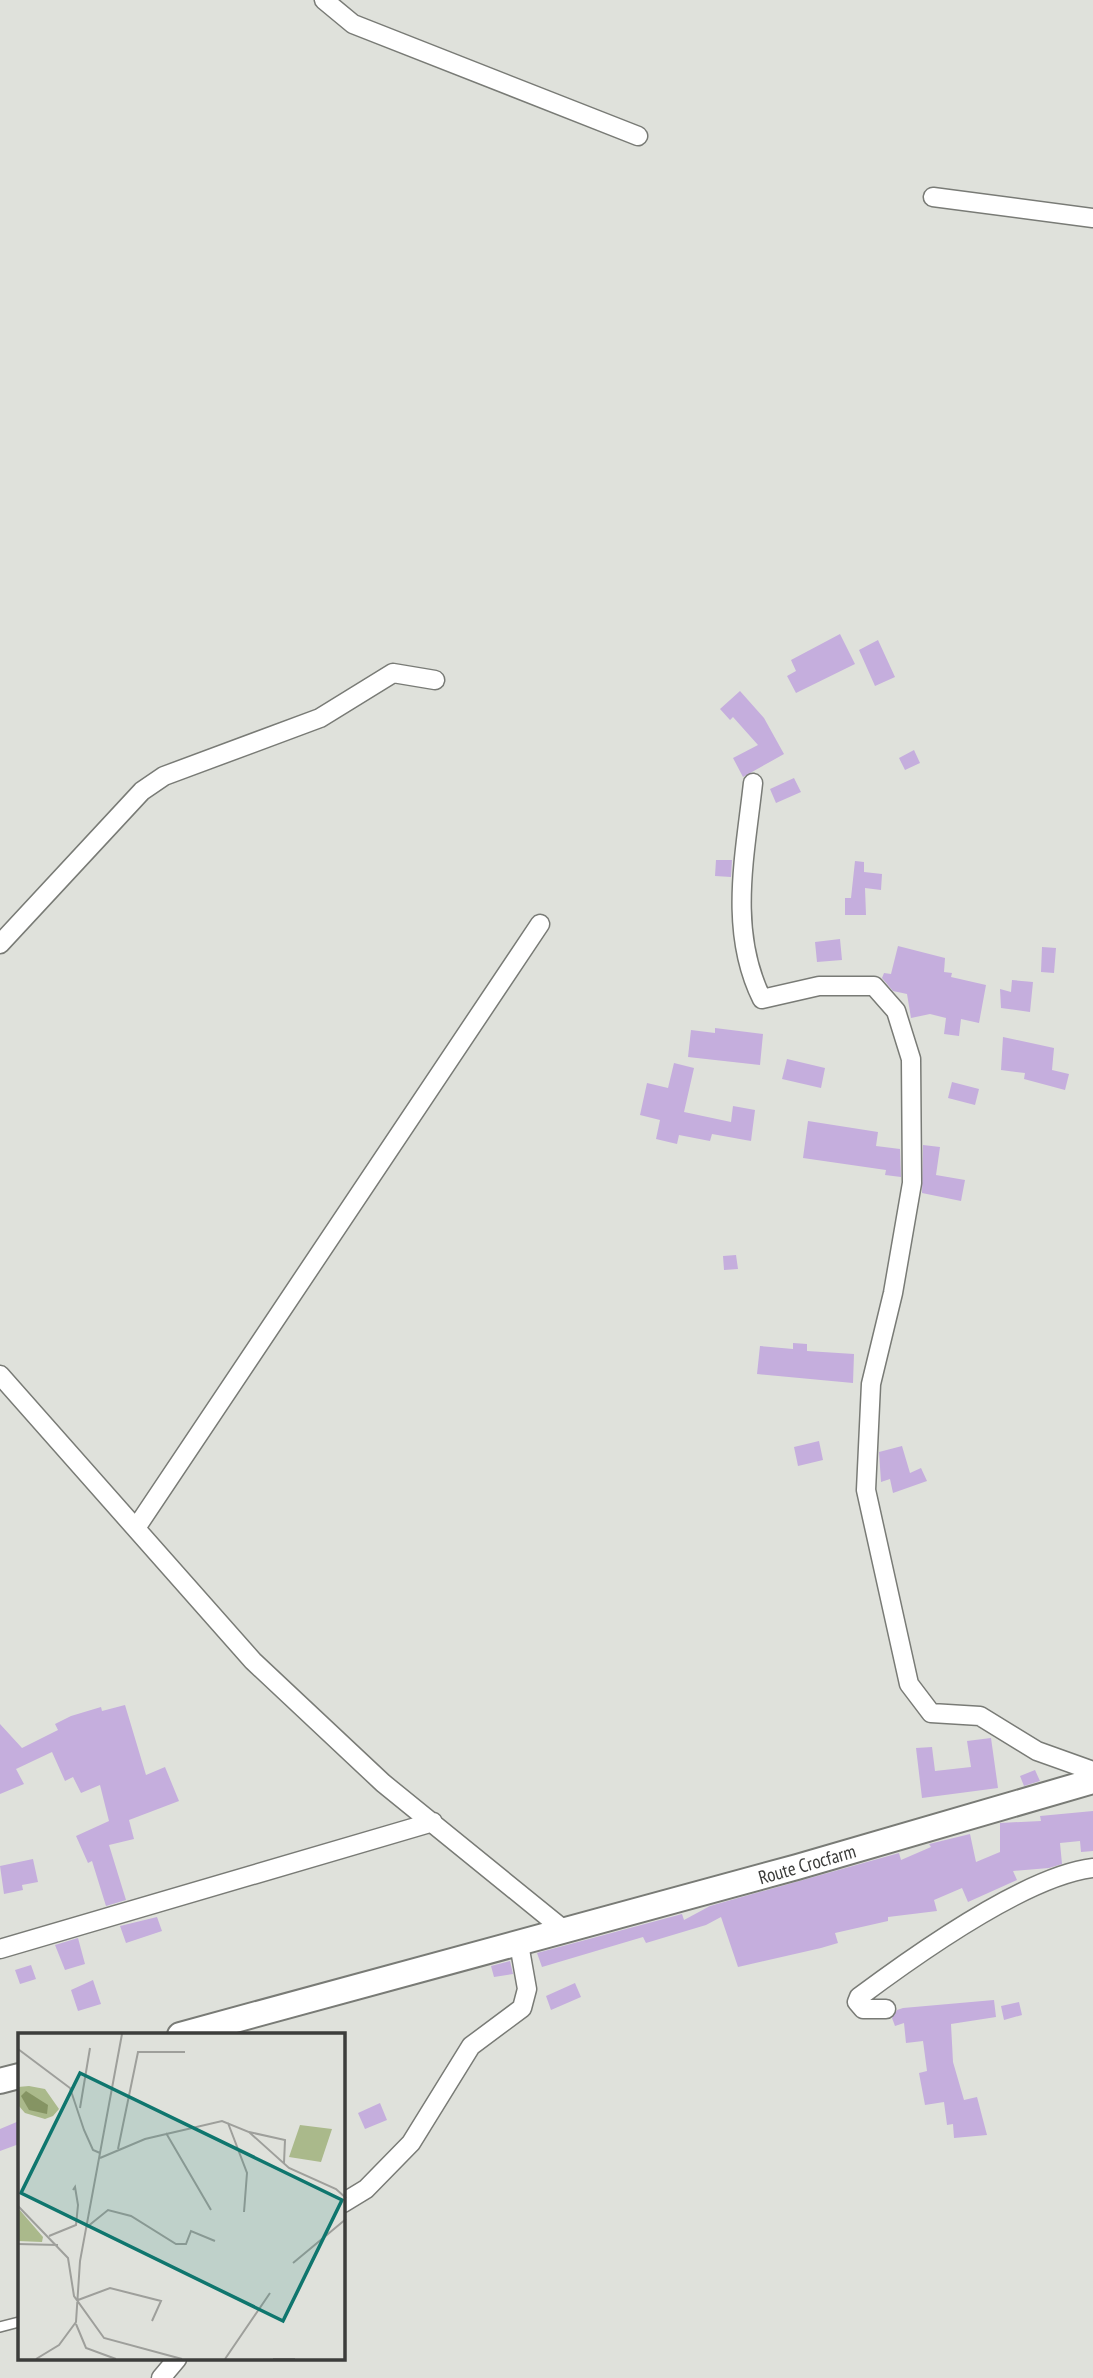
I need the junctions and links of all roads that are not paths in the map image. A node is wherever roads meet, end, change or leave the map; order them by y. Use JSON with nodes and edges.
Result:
{"nodes":[{"id":1,"x":324,"y":0,"type":"edge"},
{"id":2,"x":638,"y":136,"type":"dead end"},
{"id":3,"x":933,"y":197,"type":"dead end"},
{"id":4,"x":1093,"y":218,"type":"edge"},
{"id":5,"x":435,"y":680,"type":"dead end"},
{"id":6,"x":753,"y":783,"type":"dead end"},
{"id":7,"x":540,"y":924,"type":"dead end"},
{"id":8,"x":0,"y":944,"type":"edge"},
{"id":9,"x":0,"y":1375,"type":"edge"},
{"id":10,"x":136,"y":1528,"type":"junction"},
{"id":11,"x":1093,"y":1771,"type":"edge"},
{"id":12,"x":1093,"y":1781,"type":"edge"},
{"id":13,"x":433,"y":1822,"type":"junction"},
{"id":14,"x":1093,"y":1868,"type":"edge"},
{"id":15,"x":564,"y":1930,"type":"junction"},
{"id":16,"x":519,"y":1944,"type":"junction"},
{"id":17,"x":0,"y":1949,"type":"edge"},
{"id":18,"x":886,"y":2009,"type":"dead end"},
{"id":19,"x":187,"y":2033,"type":"edge"},
{"id":20,"x":18,"y":2076,"type":"edge"},
{"id":21,"x":0,"y":2081,"type":"edge"},
{"id":22,"x":345,"y":2202,"type":"edge"},
{"id":23,"x":18,"y":2322,"type":"edge"},
{"id":24,"x":0,"y":2327,"type":"edge"},
{"id":25,"x":176,"y":2360,"type":"edge"},
{"id":26,"x":161,"y":2378,"type":"edge"}],
"edges":[{"from":1,"to":2,"type":"street"},
{"from":3,"to":4,"type":"street"},
{"from":5,"to":8,"type":"street"},
{"from":6,"to":11,"type":"street"},
{"from":7,"to":10,"type":"street"},
{"from":9,"to":10,"type":"street"},
{"from":10,"to":13,"type":"street"},
{"from":12,"to":15,"type":"street","name":"Route Crocfarm"},
{"from":13,"to":15,"type":"street"},
{"from":13,"to":17,"type":"street"},
{"from":14,"to":18,"type":"street"},
{"from":15,"to":16,"type":"street","name":"Route Crocfarm"},
{"from":16,"to":19,"type":"street","name":"Route Crocfarm"},
{"from":16,"to":22,"type":"street"},
{"from":20,"to":21,"type":"street"},
{"from":23,"to":24,"type":"lane"},
{"from":25,"to":26,"type":"street"}]}
